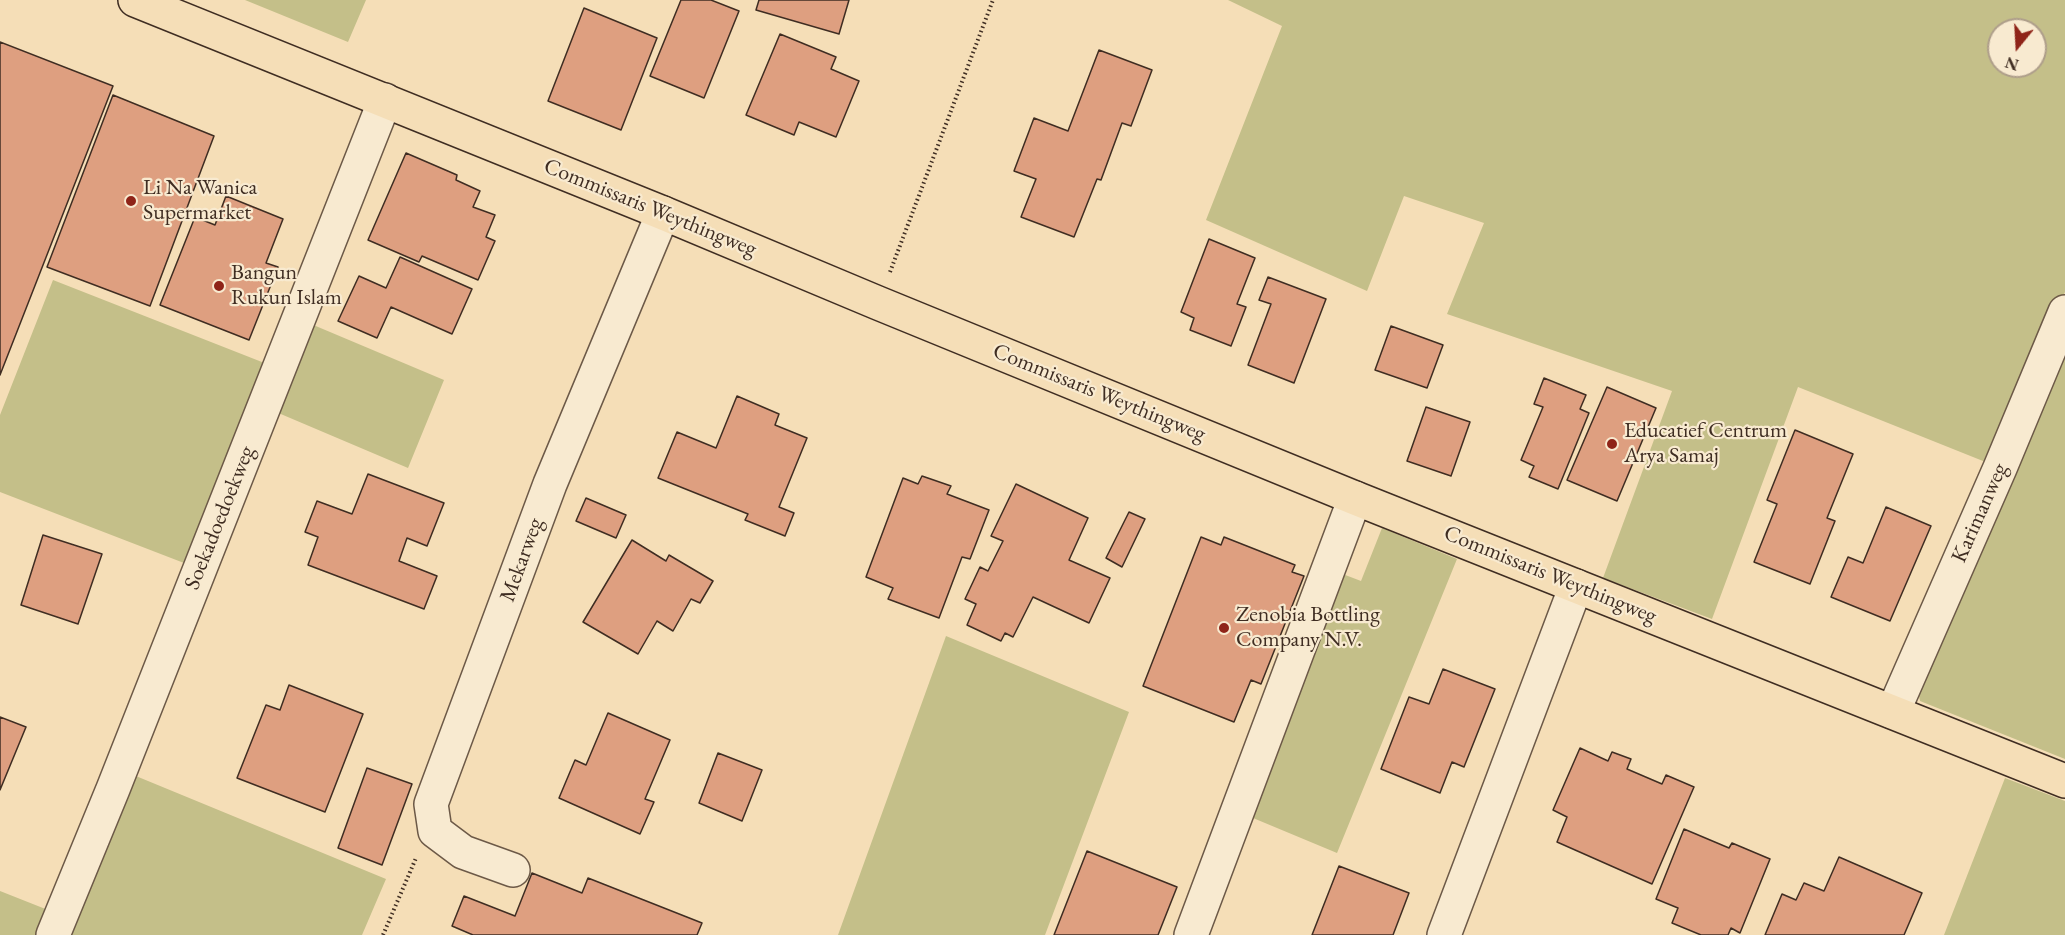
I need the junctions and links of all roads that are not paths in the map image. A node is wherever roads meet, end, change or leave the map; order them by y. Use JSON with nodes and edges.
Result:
{"nodes":[{"id":1,"x":135,"y":0,"type":"edge"},
{"id":2,"x":385,"y":100,"type":"junction"},
{"id":3,"x":663,"y":213,"type":"junction"},
{"id":4,"x":2065,"y":312,"type":"edge"},
{"id":5,"x":1356,"y":498,"type":"junction"},
{"id":6,"x":1576,"y":586,"type":"junction"},
{"id":7,"x":1893,"y":712,"type":"junction"},
{"id":8,"x":2065,"y":781,"type":"edge"},
{"id":9,"x":513,"y":870,"type":"dead end"},
{"id":10,"x":53,"y":935,"type":"edge"},
{"id":11,"x":1191,"y":935,"type":"edge"},
{"id":12,"x":1444,"y":935,"type":"edge"}],
"edges":[{"from":1,"to":2,"type":"main road","name":"Commissaris Weythingweg"},
{"from":2,"to":3,"type":"main road","name":"Commissaris Weythingweg"},
{"from":2,"to":10,"type":"street","name":"Soekadoedoekweg"},
{"from":3,"to":5,"type":"main road","name":"Commissaris Weythingweg"},
{"from":3,"to":9,"type":"street","name":"Mekarweg"},
{"from":4,"to":7,"type":"street","name":"Karimanweg"},
{"from":5,"to":6,"type":"main road","name":"Commissaris Weythingweg"},
{"from":5,"to":11,"type":"street"},
{"from":6,"to":7,"type":"main road","name":"Commissaris Weythingweg"},
{"from":6,"to":12,"type":"street"},
{"from":7,"to":8,"type":"main road","name":"Commissaris Weythingweg"}]}
